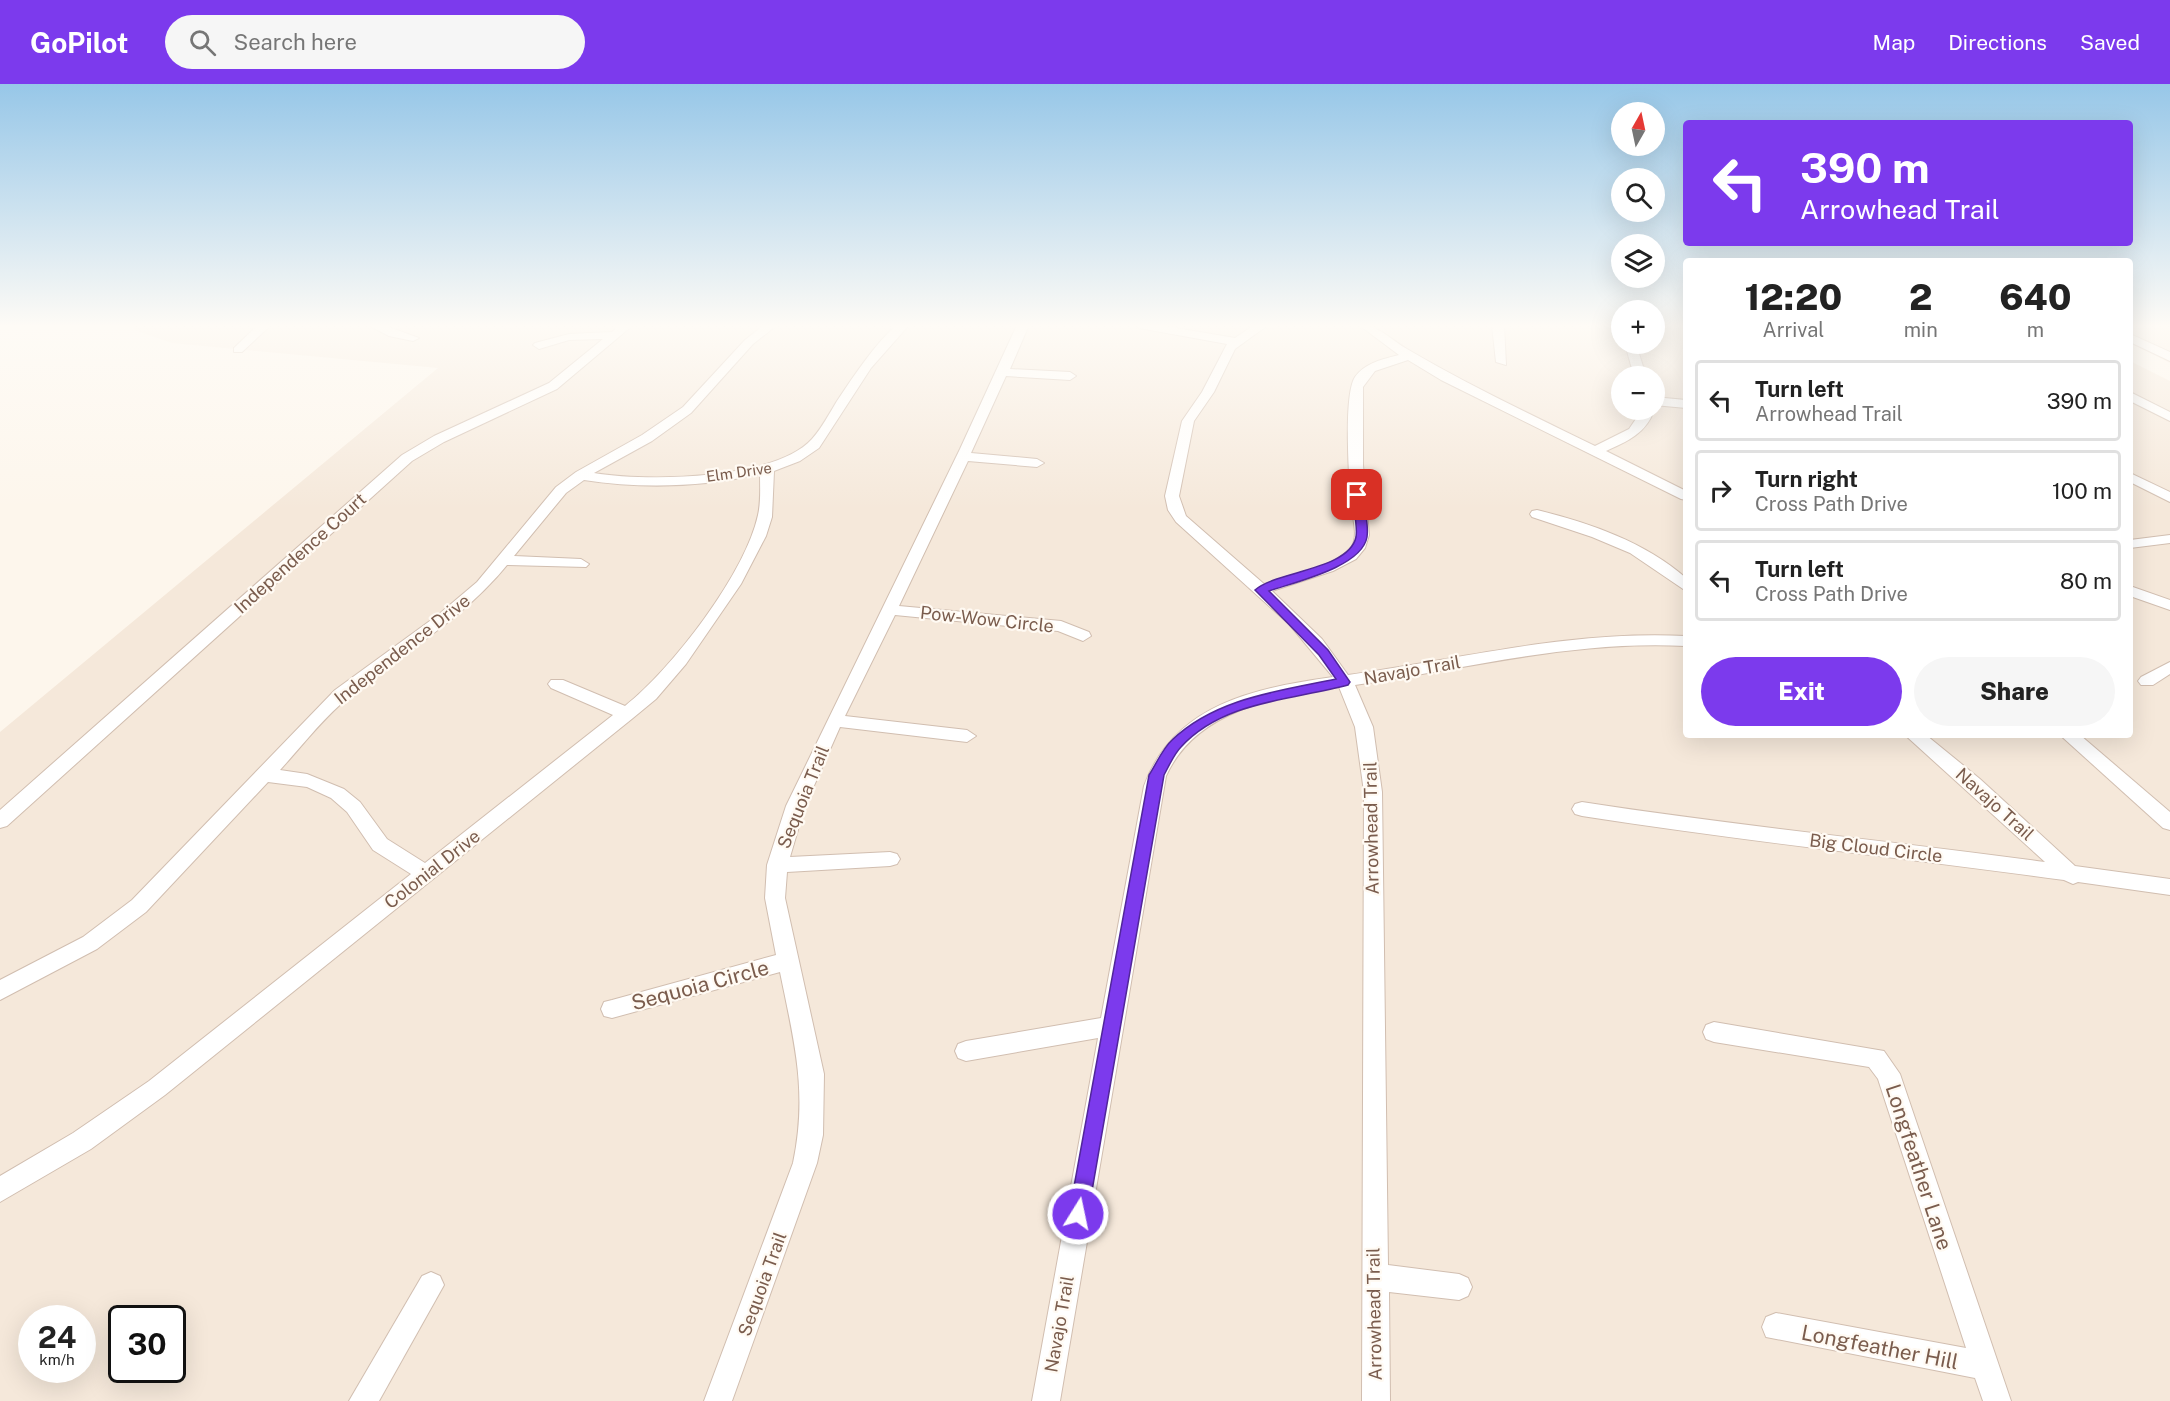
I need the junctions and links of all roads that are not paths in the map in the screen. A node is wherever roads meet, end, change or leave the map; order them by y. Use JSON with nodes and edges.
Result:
{"nodes":[{"id":1,"x":552,"y":386,"type":"edge"},
{"id":2,"x":708,"y":386,"type":"edge"},
{"id":3,"x":853,"y":386,"type":"edge"},
{"id":4,"x":994,"y":386,"type":"edge"},
{"id":5,"x":1211,"y":386,"type":"edge"},
{"id":6,"x":1358,"y":386,"type":"edge"},
{"id":7,"x":1463,"y":386,"type":"edge"},
{"id":8,"x":2133,"y":398,"type":"edge"},
{"id":9,"x":1665,"y":402,"type":"edge"},
{"id":10,"x":1683,"y":404,"type":"edge"},
{"id":11,"x":2170,"y":417,"type":"edge"},
{"id":12,"x":1645,"y":420,"type":"edge"},
{"id":13,"x":1595,"y":451,"type":"junction"},
{"id":14,"x":961,"y":456,"type":"junction"},
{"id":15,"x":1037,"y":463,"type":"dead end"},
{"id":16,"x":767,"y":471,"type":"junction"},
{"id":17,"x":581,"y":475,"type":"junction"},
{"id":18,"x":2133,"y":480,"type":"edge"},
{"id":19,"x":1683,"y":495,"type":"edge"},
{"id":20,"x":2170,"y":498,"type":"edge"},
{"id":21,"x":1537,"y":514,"type":"dead end"},
{"id":22,"x":2170,"y":539,"type":"edge"},
{"id":23,"x":2133,"y":544,"type":"edge"},
{"id":24,"x":504,"y":560,"type":"junction"},
{"id":25,"x":581,"y":564,"type":"dead end"},
{"id":26,"x":1683,"y":583,"type":"edge"},
{"id":27,"x":1261,"y":590,"type":"junction"},
{"id":28,"x":2133,"y":592,"type":"edge"},
{"id":29,"x":2170,"y":605,"type":"edge"},
{"id":30,"x":888,"y":610,"type":"junction"},
{"id":31,"x":1083,"y":636,"type":"dead end"},
{"id":32,"x":1683,"y":641,"type":"edge"},
{"id":33,"x":2170,"y":667,"type":"edge"},
{"id":34,"x":2147,"y":681,"type":"dead end"},
{"id":35,"x":1344,"y":682,"type":"junction"},
{"id":36,"x":557,"y":684,"type":"dead end"},
{"id":37,"x":627,"y":714,"type":"junction"},
{"id":38,"x":835,"y":721,"type":"junction"},
{"id":39,"x":967,"y":736,"type":"dead end"},
{"id":40,"x":1918,"y":738,"type":"edge"},
{"id":41,"x":2072,"y":738,"type":"edge"},
{"id":42,"x":264,"y":775,"type":"junction"},
{"id":43,"x":1582,"y":809,"type":"dead end"},
{"id":44,"x":0,"y":821,"type":"edge"},
{"id":45,"x":2170,"y":823,"type":"edge"},
{"id":46,"x":890,"y":859,"type":"dead end"},
{"id":47,"x":777,"y":865,"type":"junction"},
{"id":48,"x":427,"y":873,"type":"junction"},
{"id":49,"x":2073,"y":876,"type":"junction"},
{"id":50,"x":2170,"y":887,"type":"edge"},
{"id":51,"x":788,"y":961,"type":"junction"},
{"id":52,"x":0,"y":991,"type":"edge"},
{"id":53,"x":612,"y":1010,"type":"dead end"},
{"id":54,"x":1111,"y":1026,"type":"junction"},
{"id":55,"x":1714,"y":1032,"type":"dead end"},
{"id":56,"x":966,"y":1051,"type":"dead end"},
{"id":57,"x":0,"y":1190,"type":"edge"},
{"id":58,"x":1374,"y":1277,"type":"junction"},
{"id":59,"x":431,"y":1285,"type":"dead end"},
{"id":60,"x":1459,"y":1287,"type":"dead end"},
{"id":61,"x":1776,"y":1327,"type":"dead end"},
{"id":62,"x":1985,"y":1366,"type":"junction"},
{"id":63,"x":363,"y":1401,"type":"edge"},
{"id":64,"x":718,"y":1401,"type":"edge"},
{"id":65,"x":1046,"y":1401,"type":"edge"},
{"id":66,"x":1376,"y":1401,"type":"edge"},
{"id":67,"x":1997,"y":1401,"type":"edge"}],
"edges":[{"from":1,"to":44,"type":"street","name":"Independence Court"},
{"from":2,"to":17,"type":"street","name":"Independence Drive"},
{"from":3,"to":16,"type":"street","name":"Elm Drive"},
{"from":4,"to":14,"type":"street","name":"Sequoia Trail"},
{"from":5,"to":27,"type":"street","name":"Arrowhead Trail"},
{"from":6,"to":27,"type":"street"},
{"from":7,"to":13,"type":"street"},
{"from":8,"to":11,"type":"street"},
{"from":9,"to":10,"type":"street"},
{"from":12,"to":13,"type":"street"},
{"from":13,"to":19,"type":"street"},
{"from":14,"to":15,"type":"street"},
{"from":14,"to":30,"type":"street","name":"Sequoia Trail"},
{"from":16,"to":17,"type":"street","name":"Elm Drive"},
{"from":16,"to":37,"type":"street","name":"Colonial Drive"},
{"from":17,"to":24,"type":"street","name":"Independence Drive"},
{"from":18,"to":20,"type":"street"},
{"from":21,"to":26,"type":"street"},
{"from":22,"to":23,"type":"street"},
{"from":24,"to":25,"type":"street"},
{"from":24,"to":42,"type":"street","name":"Independence Drive"},
{"from":27,"to":35,"type":"street","name":"Arrowhead Trail"},
{"from":28,"to":29,"type":"street"},
{"from":30,"to":31,"type":"street","name":"Pow-Wow Circle"},
{"from":30,"to":38,"type":"street","name":"Sequoia Trail"},
{"from":32,"to":35,"type":"street","name":"Navajo Trail"},
{"from":33,"to":34,"type":"street"},
{"from":35,"to":54,"type":"street","name":"Navajo Trail"},
{"from":35,"to":58,"type":"street","name":"Arrowhead Trail"},
{"from":36,"to":37,"type":"street"},
{"from":37,"to":48,"type":"street","name":"Colonial Drive"},
{"from":38,"to":39,"type":"street"},
{"from":38,"to":47,"type":"street","name":"Sequoia Trail"},
{"from":40,"to":49,"type":"street","name":"Navajo Trail"},
{"from":41,"to":45,"type":"street"},
{"from":42,"to":48,"type":"street"},
{"from":42,"to":52,"type":"street","name":"Independence Drive"},
{"from":43,"to":49,"type":"street","name":"Big Cloud Circle"},
{"from":46,"to":47,"type":"street"},
{"from":47,"to":51,"type":"street","name":"Sequoia Trail"},
{"from":48,"to":57,"type":"street","name":"Colonial Drive"},
{"from":49,"to":50,"type":"street","name":"Big Cloud Circle"},
{"from":51,"to":53,"type":"street","name":"Sequoia Circle"},
{"from":51,"to":64,"type":"street","name":"Sequoia Trail"},
{"from":54,"to":56,"type":"street"},
{"from":54,"to":65,"type":"street","name":"Navajo Trail"},
{"from":55,"to":62,"type":"street","name":"Longfeather Lane"},
{"from":58,"to":60,"type":"street"},
{"from":58,"to":66,"type":"street","name":"Arrowhead Trail"},
{"from":59,"to":63,"type":"street"},
{"from":61,"to":62,"type":"street","name":"Longfeather Hill"},
{"from":62,"to":67,"type":"street","name":"Longfeather Lane"}]}
